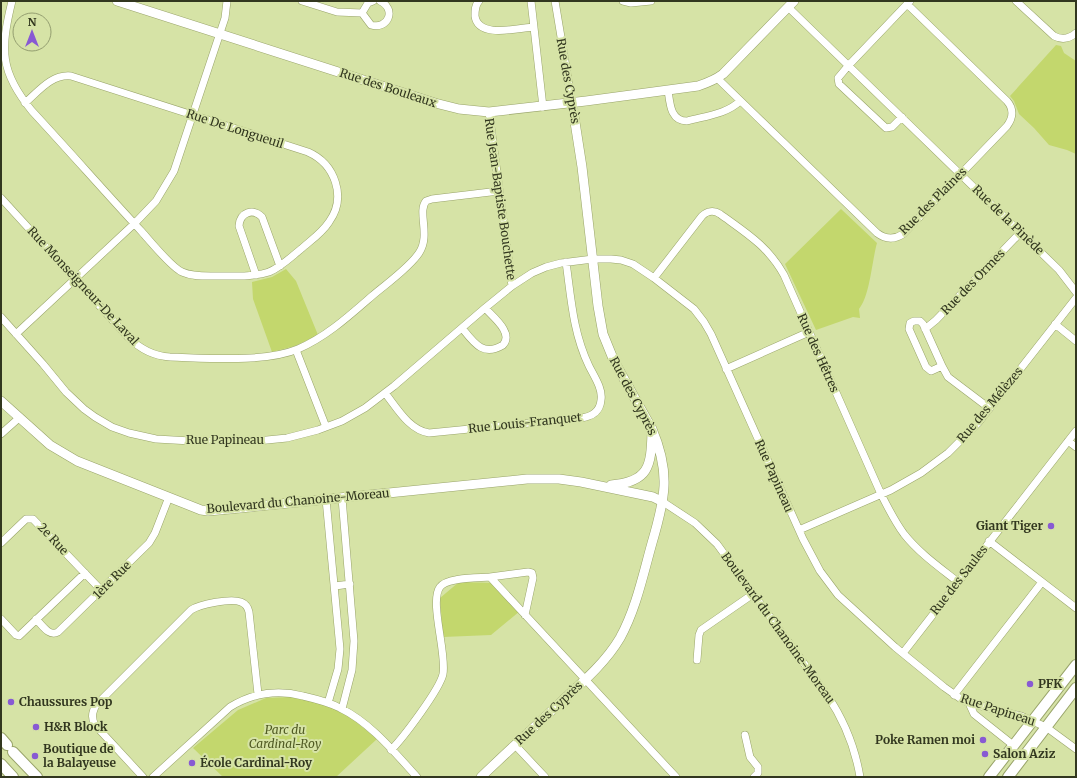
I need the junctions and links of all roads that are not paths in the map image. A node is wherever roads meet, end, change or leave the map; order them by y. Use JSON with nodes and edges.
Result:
{"nodes":[{"id":1,"x":12,"y":1,"type":"edge"},
{"id":2,"x":117,"y":1,"type":"edge"},
{"id":3,"x":227,"y":1,"type":"edge"},
{"id":4,"x":302,"y":1,"type":"edge"},
{"id":5,"x":373,"y":1,"type":"edge"},
{"id":6,"x":380,"y":1,"type":"edge"},
{"id":7,"x":479,"y":1,"type":"edge"},
{"id":8,"x":531,"y":1,"type":"edge"},
{"id":9,"x":555,"y":1,"type":"edge"},
{"id":10,"x":623,"y":1,"type":"edge"},
{"id":11,"x":651,"y":1,"type":"edge"},
{"id":12,"x":1016,"y":1,"type":"edge"},
{"id":13,"x":909,"y":3,"type":"edge"},
{"id":14,"x":791,"y":4,"type":"edge"},
{"id":15,"x":362,"y":13,"type":"junction"},
{"id":16,"x":534,"y":27,"type":"junction"},
{"id":17,"x":219,"y":33,"type":"junction"},
{"id":18,"x":1076,"y":33,"type":"edge"},
{"id":19,"x":848,"y":66,"type":"junction"},
{"id":20,"x":717,"y":78,"type":"junction"},
{"id":21,"x":668,"y":90,"type":"junction"},
{"id":22,"x":740,"y":101,"type":"junction"},
{"id":23,"x":572,"y":103,"type":"junction"},
{"id":24,"x":25,"y":104,"type":"junction"},
{"id":25,"x":543,"y":107,"type":"junction"},
{"id":26,"x":489,"y":112,"type":"junction"},
{"id":27,"x":192,"y":116,"type":"junction"},
{"id":28,"x":902,"y":117,"type":"junction"},
{"id":29,"x":960,"y":174,"type":"junction"},
{"id":30,"x":499,"y":191,"type":"junction"},
{"id":31,"x":1,"y":198,"type":"edge"},
{"id":32,"x":134,"y":223,"type":"junction"},
{"id":33,"x":1020,"y":233,"type":"junction"},
{"id":34,"x":593,"y":259,"type":"junction"},
{"id":35,"x":566,"y":262,"type":"junction"},
{"id":36,"x":280,"y":266,"type":"junction"},
{"id":37,"x":256,"y":275,"type":"junction"},
{"id":38,"x":74,"y":278,"type":"junction"},
{"id":39,"x":654,"y":278,"type":"junction"},
{"id":40,"x":512,"y":286,"type":"junction"},
{"id":41,"x":1076,"y":292,"type":"edge"},
{"id":42,"x":1076,"y":298,"type":"edge"},
{"id":43,"x":485,"y":308,"type":"junction"},
{"id":44,"x":1,"y":317,"type":"edge"},
{"id":45,"x":1055,"y":324,"type":"junction"},
{"id":46,"x":462,"y":328,"type":"junction"},
{"id":47,"x":925,"y":329,"type":"junction"},
{"id":48,"x":809,"y":332,"type":"junction"},
{"id":49,"x":16,"y":334,"type":"junction"},
{"id":50,"x":1076,"y":341,"type":"edge"},
{"id":51,"x":296,"y":350,"type":"junction"},
{"id":52,"x":942,"y":366,"type":"junction"},
{"id":53,"x":726,"y":369,"type":"junction"},
{"id":54,"x":385,"y":393,"type":"junction"},
{"id":55,"x":1,"y":401,"type":"edge"},
{"id":56,"x":989,"y":408,"type":"junction"},
{"id":57,"x":18,"y":418,"type":"junction"},
{"id":58,"x":326,"y":428,"type":"junction"},
{"id":59,"x":652,"y":429,"type":"junction"},
{"id":60,"x":1076,"y":431,"type":"edge"},
{"id":61,"x":1,"y":434,"type":"edge"},
{"id":62,"x":1068,"y":441,"type":"junction"},
{"id":63,"x":1076,"y":447,"type":"edge"},
{"id":64,"x":600,"y":486,"type":"junction"},
{"id":65,"x":881,"y":494,"type":"junction"},
{"id":66,"x":168,"y":498,"type":"junction"},
{"id":67,"x":342,"y":498,"type":"junction"},
{"id":68,"x":326,"y":499,"type":"junction"},
{"id":69,"x":663,"y":502,"type":"junction"},
{"id":70,"x":799,"y":530,"type":"junction"},
{"id":71,"x":990,"y":541,"type":"junction"},
{"id":72,"x":1,"y":543,"type":"edge"},
{"id":73,"x":85,"y":573,"type":"junction"},
{"id":74,"x":490,"y":576,"type":"junction"},
{"id":75,"x":958,"y":582,"type":"junction"},
{"id":76,"x":1042,"y":582,"type":"junction"},
{"id":77,"x":350,"y":584,"type":"junction"},
{"id":78,"x":335,"y":586,"type":"junction"},
{"id":79,"x":101,"y":590,"type":"junction"},
{"id":80,"x":753,"y":594,"type":"junction"},
{"id":81,"x":1076,"y":608,"type":"edge"},
{"id":82,"x":525,"y":615,"type":"junction"},
{"id":83,"x":1,"y":619,"type":"edge"},
{"id":84,"x":36,"y":619,"type":"junction"},
{"id":85,"x":903,"y":653,"type":"junction"},
{"id":86,"x":698,"y":660,"type":"dead end"},
{"id":87,"x":1076,"y":665,"type":"edge"},
{"id":88,"x":585,"y":679,"type":"junction"},
{"id":89,"x":1076,"y":688,"type":"edge"},
{"id":90,"x":258,"y":694,"type":"junction"},
{"id":91,"x":954,"y":695,"type":"junction"},
{"id":92,"x":328,"y":703,"type":"junction"},
{"id":93,"x":969,"y":703,"type":"junction"},
{"id":94,"x":342,"y":709,"type":"junction"},
{"id":95,"x":1032,"y":720,"type":"junction"},
{"id":96,"x":1046,"y":727,"type":"junction"},
{"id":97,"x":745,"y":735,"type":"dead end"},
{"id":98,"x":7,"y":745,"type":"edge"},
{"id":99,"x":515,"y":745,"type":"junction"},
{"id":100,"x":1013,"y":745,"type":"junction"},
{"id":101,"x":1076,"y":749,"type":"edge"},
{"id":102,"x":391,"y":750,"type":"junction"},
{"id":103,"x":1,"y":764,"type":"edge"},
{"id":104,"x":13,"y":777,"type":"edge"},
{"id":105,"x":37,"y":777,"type":"edge"},
{"id":106,"x":143,"y":777,"type":"edge"},
{"id":107,"x":154,"y":777,"type":"edge"},
{"id":108,"x":417,"y":777,"type":"edge"},
{"id":109,"x":481,"y":777,"type":"edge"},
{"id":110,"x":545,"y":777,"type":"edge"},
{"id":111,"x":676,"y":777,"type":"edge"},
{"id":112,"x":754,"y":777,"type":"edge"},
{"id":113,"x":860,"y":777,"type":"edge"},
{"id":114,"x":989,"y":777,"type":"edge"},
{"id":115,"x":1008,"y":777,"type":"edge"}],
"edges":[{"from":1,"to":24,"type":"street","name":"Rue De Longueuil"},
{"from":2,"to":17,"type":"street","name":"Rue des Bouleaux"},
{"from":3,"to":17,"type":"street"},
{"from":4,"to":15,"type":"street"},
{"from":5,"to":15,"type":"street"},
{"from":6,"to":15,"type":"street"},
{"from":7,"to":16,"type":"street"},
{"from":8,"to":16,"type":"street"},
{"from":9,"to":23,"type":"street","name":"Rue des Cyprès"},
{"from":10,"to":11,"type":"street"},
{"from":12,"to":18,"type":"street"},
{"from":13,"to":19,"type":"street"},
{"from":13,"to":29,"type":"street","name":"Rue des Plaines"},
{"from":14,"to":19,"type":"street","name":"Rue de la Pinède"},
{"from":14,"to":20,"type":"street","name":"Rue des Bouleaux"},
{"from":16,"to":25,"type":"street"},
{"from":17,"to":26,"type":"street","name":"Rue des Bouleaux"},
{"from":17,"to":27,"type":"street"},
{"from":19,"to":28,"type":"street","name":"Rue de la Pinède"},
{"from":19,"to":28,"type":"street"},
{"from":20,"to":21,"type":"street","name":"Rue des Bouleaux"},
{"from":20,"to":22,"type":"street","name":"Rue des Plaines"},
{"from":21,"to":22,"type":"street"},
{"from":21,"to":23,"type":"street","name":"Rue des Bouleaux"},
{"from":22,"to":29,"type":"street","name":"Rue des Plaines"},
{"from":23,"to":25,"type":"street","name":"Rue des Bouleaux"},
{"from":23,"to":34,"type":"street","name":"Rue des Cyprès"},
{"from":24,"to":27,"type":"street","name":"Rue De Longueuil"},
{"from":24,"to":32,"type":"street","name":"Rue De Longueuil"},
{"from":25,"to":26,"type":"street","name":"Rue des Bouleaux"},
{"from":26,"to":30,"type":"street","name":"Rue Jean-Baptiste Bouchette"},
{"from":27,"to":32,"type":"street"},
{"from":27,"to":36,"type":"street","name":"Rue De Longueuil"},
{"from":28,"to":29,"type":"street","name":"Rue de la Pinède"},
{"from":29,"to":33,"type":"street","name":"Rue de la Pinède"},
{"from":30,"to":40,"type":"street","name":"Rue Jean-Baptiste Bouchette"},
{"from":30,"to":51,"type":"street","name":"Rue Monseigneur-De Laval"},
{"from":31,"to":38,"type":"street","name":"Rue Monseigneur-De Laval"},
{"from":32,"to":37,"type":"street","name":"Rue De Longueuil"},
{"from":32,"to":38,"type":"street"},
{"from":33,"to":41,"type":"street","name":"Rue de la Pinède"},
{"from":33,"to":47,"type":"street","name":"Rue des Ormes"},
{"from":34,"to":35,"type":"street","name":"Rue Papineau"},
{"from":34,"to":39,"type":"street","name":"Rue Papineau"},
{"from":34,"to":59,"type":"street","name":"Rue des Cyprès"},
{"from":35,"to":40,"type":"street","name":"Rue Papineau"},
{"from":35,"to":54,"type":"street","name":"Rue Louis-Franquet"},
{"from":36,"to":37,"type":"street","name":"Rue De Longueuil"},
{"from":36,"to":37,"type":"street"},
{"from":38,"to":49,"type":"street"},
{"from":38,"to":51,"type":"street","name":"Rue Monseigneur-De Laval"},
{"from":39,"to":48,"type":"street","name":"Rue des Hêtres"},
{"from":39,"to":53,"type":"street","name":"Rue Papineau"},
{"from":40,"to":43,"type":"street","name":"Rue Papineau"},
{"from":42,"to":45,"type":"street","name":"Rue des Mélèzes"},
{"from":43,"to":46,"type":"street","name":"Rue Papineau"},
{"from":43,"to":46,"type":"street"},
{"from":44,"to":49,"type":"street","name":"Rue Papineau"},
{"from":45,"to":50,"type":"street"},
{"from":45,"to":56,"type":"street","name":"Rue des Mélèzes"},
{"from":46,"to":54,"type":"street","name":"Rue Papineau"},
{"from":47,"to":52,"type":"street"},
{"from":47,"to":52,"type":"street"},
{"from":48,"to":53,"type":"street"},
{"from":48,"to":65,"type":"street","name":"Rue des Hêtres"},
{"from":49,"to":58,"type":"street","name":"Rue Papineau"},
{"from":51,"to":58,"type":"street"},
{"from":52,"to":56,"type":"street"},
{"from":53,"to":70,"type":"street","name":"Rue Papineau"},
{"from":54,"to":58,"type":"street","name":"Rue Papineau"},
{"from":55,"to":57,"type":"street","name":"Boulevard du Chanoine-Moreau"},
{"from":56,"to":65,"type":"street","name":"Rue des Mélèzes"},
{"from":57,"to":61,"type":"street"},
{"from":57,"to":66,"type":"street","name":"Boulevard du Chanoine-Moreau"},
{"from":59,"to":64,"type":"street"},
{"from":59,"to":69,"type":"street","name":"Rue des Cyprès"},
{"from":60,"to":62,"type":"street","name":"Rue des Saules"},
{"from":62,"to":63,"type":"street"},
{"from":62,"to":71,"type":"street","name":"Rue des Saules"},
{"from":64,"to":67,"type":"street","name":"Boulevard du Chanoine-Moreau"},
{"from":64,"to":69,"type":"street","name":"Boulevard du Chanoine-Moreau"},
{"from":65,"to":70,"type":"street","name":"Rue des Mélèzes"},
{"from":65,"to":75,"type":"street","name":"Rue des Hêtres"},
{"from":66,"to":68,"type":"street","name":"Boulevard du Chanoine-Moreau"},
{"from":66,"to":79,"type":"street","name":"1ère Rue"},
{"from":67,"to":68,"type":"street","name":"Boulevard du Chanoine-Moreau"},
{"from":67,"to":77,"type":"street"},
{"from":68,"to":78,"type":"street"},
{"from":69,"to":80,"type":"street","name":"Boulevard du Chanoine-Moreau"},
{"from":69,"to":88,"type":"street","name":"Rue des Cyprès"},
{"from":70,"to":85,"type":"street","name":"Rue Papineau"},
{"from":71,"to":75,"type":"street","name":"Rue des Saules"},
{"from":71,"to":76,"type":"street"},
{"from":72,"to":73,"type":"street","name":"2e Rue"},
{"from":73,"to":79,"type":"street","name":"2e Rue"},
{"from":73,"to":84,"type":"street","name":"1ère Rue"},
{"from":74,"to":82,"type":"street"},
{"from":74,"to":82,"type":"street"},
{"from":74,"to":102,"type":"street"},
{"from":75,"to":85,"type":"street","name":"Rue des Saules"},
{"from":76,"to":81,"type":"street"},
{"from":76,"to":91,"type":"street"},
{"from":77,"to":78,"type":"street"},
{"from":77,"to":94,"type":"street"},
{"from":78,"to":92,"type":"street"},
{"from":79,"to":84,"type":"street","name":"1ère Rue"},
{"from":80,"to":86,"type":"street"},
{"from":80,"to":113,"type":"street","name":"Boulevard du Chanoine-Moreau"},
{"from":82,"to":88,"type":"street"},
{"from":83,"to":84,"type":"street","name":"1ère Rue"},
{"from":85,"to":91,"type":"street","name":"Rue Papineau"},
{"from":87,"to":95,"type":"main road"},
{"from":88,"to":99,"type":"street","name":"Rue des Cyprès"},
{"from":88,"to":111,"type":"street"},
{"from":89,"to":96,"type":"main road"},
{"from":90,"to":92,"type":"street"},
{"from":90,"to":106,"type":"street"},
{"from":90,"to":107,"type":"street"},
{"from":91,"to":93,"type":"street","name":"Rue Papineau"},
{"from":92,"to":94,"type":"street"},
{"from":93,"to":95,"type":"street","name":"Rue Papineau"},
{"from":93,"to":100,"type":"street"},
{"from":94,"to":102,"type":"street"},
{"from":95,"to":96,"type":"street","name":"Rue Papineau"},
{"from":95,"to":100,"type":"main road"},
{"from":96,"to":101,"type":"street","name":"Rue Papineau"},
{"from":96,"to":115,"type":"main road"},
{"from":97,"to":112,"type":"street"},
{"from":98,"to":105,"type":"main road"},
{"from":99,"to":109,"type":"street","name":"Rue des Cyprès"},
{"from":99,"to":110,"type":"street"},
{"from":100,"to":114,"type":"main road"},
{"from":102,"to":108,"type":"street"},
{"from":103,"to":104,"type":"main road"}]}
